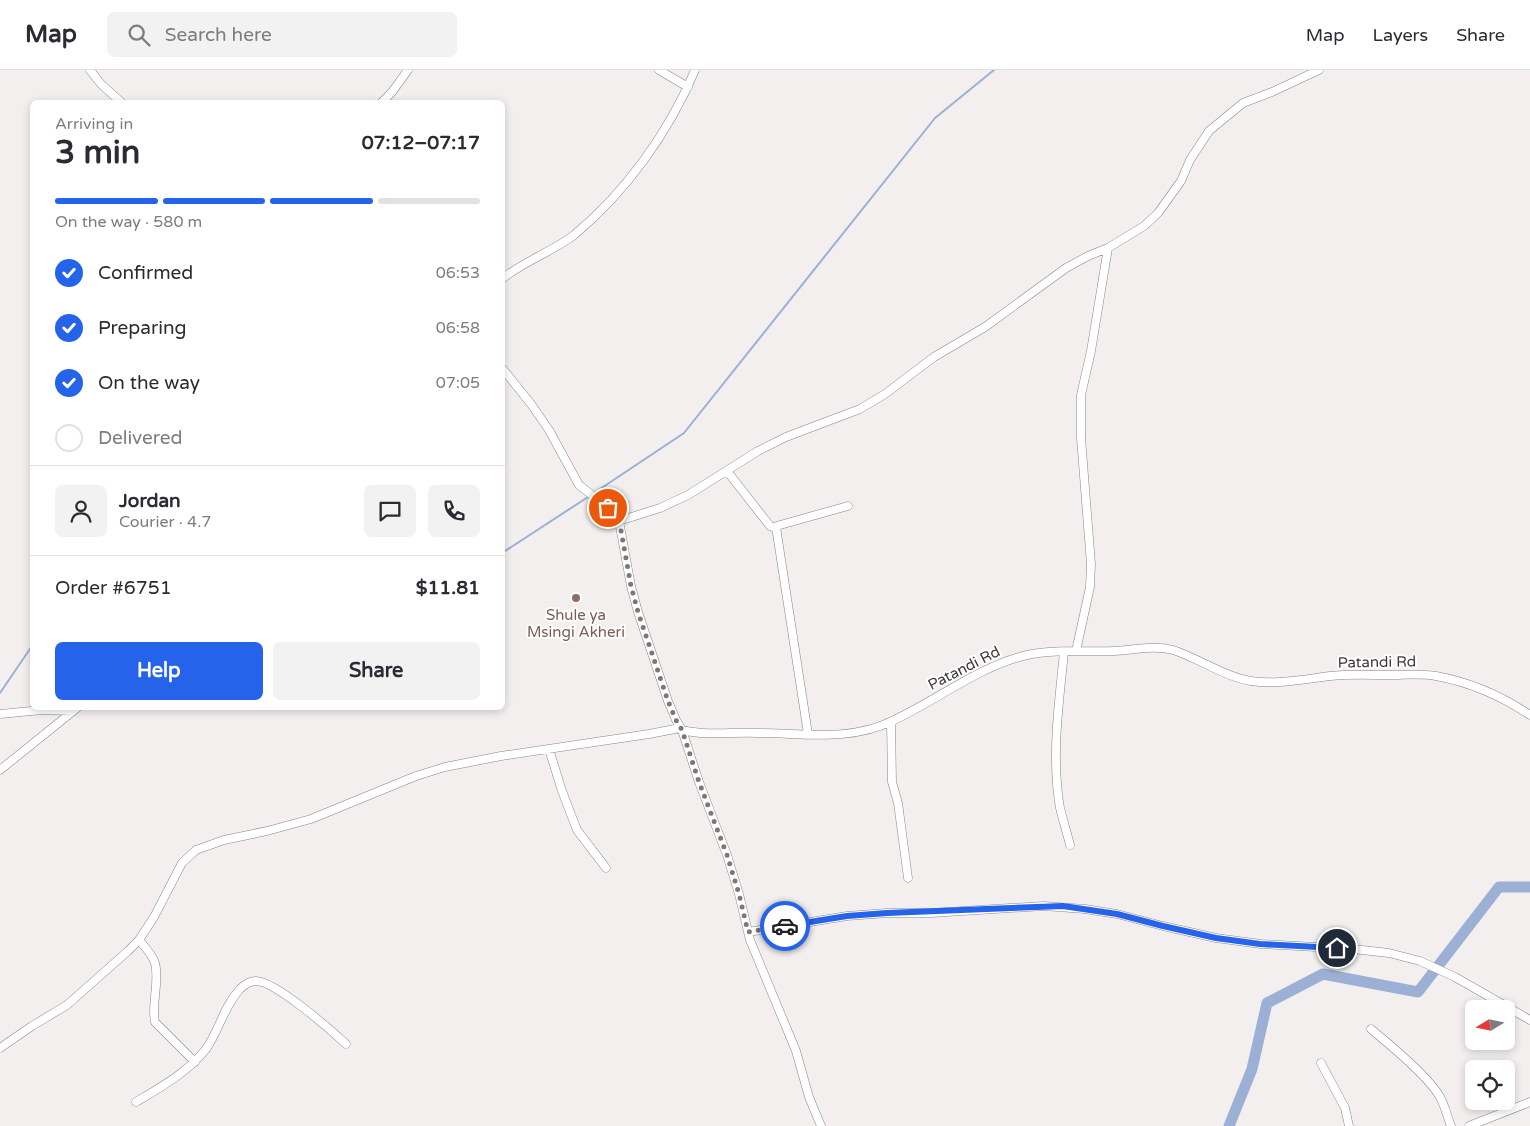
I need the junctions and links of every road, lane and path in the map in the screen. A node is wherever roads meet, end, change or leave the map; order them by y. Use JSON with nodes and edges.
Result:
{"nodes":[{"id":1,"x":90,"y":70,"type":"edge"},
{"id":2,"x":408,"y":70,"type":"edge"},
{"id":3,"x":660,"y":70,"type":"edge"},
{"id":4,"x":694,"y":70,"type":"edge"},
{"id":5,"x":1320,"y":70,"type":"edge"},
{"id":6,"x":688,"y":87,"type":"junction"},
{"id":7,"x":120,"y":100,"type":"edge"},
{"id":8,"x":384,"y":100,"type":"edge"},
{"id":9,"x":1108,"y":248,"type":"junction"},
{"id":10,"x":505,"y":276,"type":"edge"},
{"id":11,"x":505,"y":372,"type":"edge"},
{"id":12,"x":726,"y":471,"type":"junction"},
{"id":13,"x":848,"y":506,"type":"dead end"},
{"id":14,"x":619,"y":521,"type":"junction"},
{"id":15,"x":776,"y":527,"type":"junction"},
{"id":16,"x":1064,"y":652,"type":"junction"},
{"id":17,"x":1076,"y":652,"type":"junction"},
{"id":18,"x":42,"y":710,"type":"edge"},
{"id":19,"x":74,"y":710,"type":"edge"},
{"id":20,"x":0,"y":714,"type":"edge"},
{"id":21,"x":1530,"y":715,"type":"edge"},
{"id":22,"x":891,"y":722,"type":"junction"},
{"id":23,"x":681,"y":729,"type":"junction"},
{"id":24,"x":808,"y":734,"type":"junction"},
{"id":25,"x":549,"y":749,"type":"junction"},
{"id":26,"x":0,"y":770,"type":"edge"},
{"id":27,"x":1070,"y":845,"type":"dead end"},
{"id":28,"x":606,"y":868,"type":"dead end"},
{"id":29,"x":908,"y":878,"type":"dead end"},
{"id":30,"x":748,"y":932,"type":"junction"},
{"id":31,"x":139,"y":940,"type":"junction"},
{"id":32,"x":1530,"y":1020,"type":"edge"},
{"id":33,"x":1371,"y":1029,"type":"dead end"},
{"id":34,"x":346,"y":1044,"type":"dead end"},
{"id":35,"x":0,"y":1048,"type":"edge"},
{"id":36,"x":194,"y":1062,"type":"junction"},
{"id":37,"x":1321,"y":1062,"type":"dead end"},
{"id":38,"x":136,"y":1102,"type":"dead end"},
{"id":39,"x":1530,"y":1102,"type":"edge"},
{"id":40,"x":821,"y":1126,"type":"edge"},
{"id":41,"x":1349,"y":1126,"type":"edge"},
{"id":42,"x":1451,"y":1126,"type":"edge"},
{"id":43,"x":1469,"y":1126,"type":"edge"}],
"edges":[{"from":1,"to":7,"type":"street"},
{"from":2,"to":8,"type":"street"},
{"from":3,"to":6,"type":"street"},
{"from":4,"to":6,"type":"street"},
{"from":5,"to":9,"type":"street"},
{"from":6,"to":10,"type":"street"},
{"from":9,"to":12,"type":"street"},
{"from":9,"to":17,"type":"street"},
{"from":11,"to":14,"type":"street"},
{"from":12,"to":14,"type":"street"},
{"from":12,"to":15,"type":"street"},
{"from":13,"to":15,"type":"street"},
{"from":14,"to":23,"type":"street"},
{"from":15,"to":24,"type":"street"},
{"from":16,"to":17,"type":"street","name":"Patandi Rd"},
{"from":16,"to":22,"type":"street","name":"Patandi Rd"},
{"from":16,"to":27,"type":"street"},
{"from":17,"to":21,"type":"street","name":"Patandi Rd"},
{"from":18,"to":20,"type":"street"},
{"from":19,"to":26,"type":"street"},
{"from":22,"to":24,"type":"street","name":"Patandi Rd"},
{"from":22,"to":29,"type":"street"},
{"from":23,"to":24,"type":"street","name":"Patandi Rd"},
{"from":23,"to":25,"type":"street","name":"Patandi Rd"},
{"from":23,"to":30,"type":"street"},
{"from":25,"to":28,"type":"street"},
{"from":25,"to":31,"type":"street","name":"Patandi Rd"},
{"from":30,"to":32,"type":"street"},
{"from":30,"to":40,"type":"street"},
{"from":31,"to":35,"type":"street","name":"Patandi Rd"},
{"from":31,"to":36,"type":"street"},
{"from":33,"to":42,"type":"street"},
{"from":34,"to":36,"type":"street"},
{"from":36,"to":38,"type":"street"},
{"from":37,"to":41,"type":"street"},
{"from":39,"to":43,"type":"street"}]}
